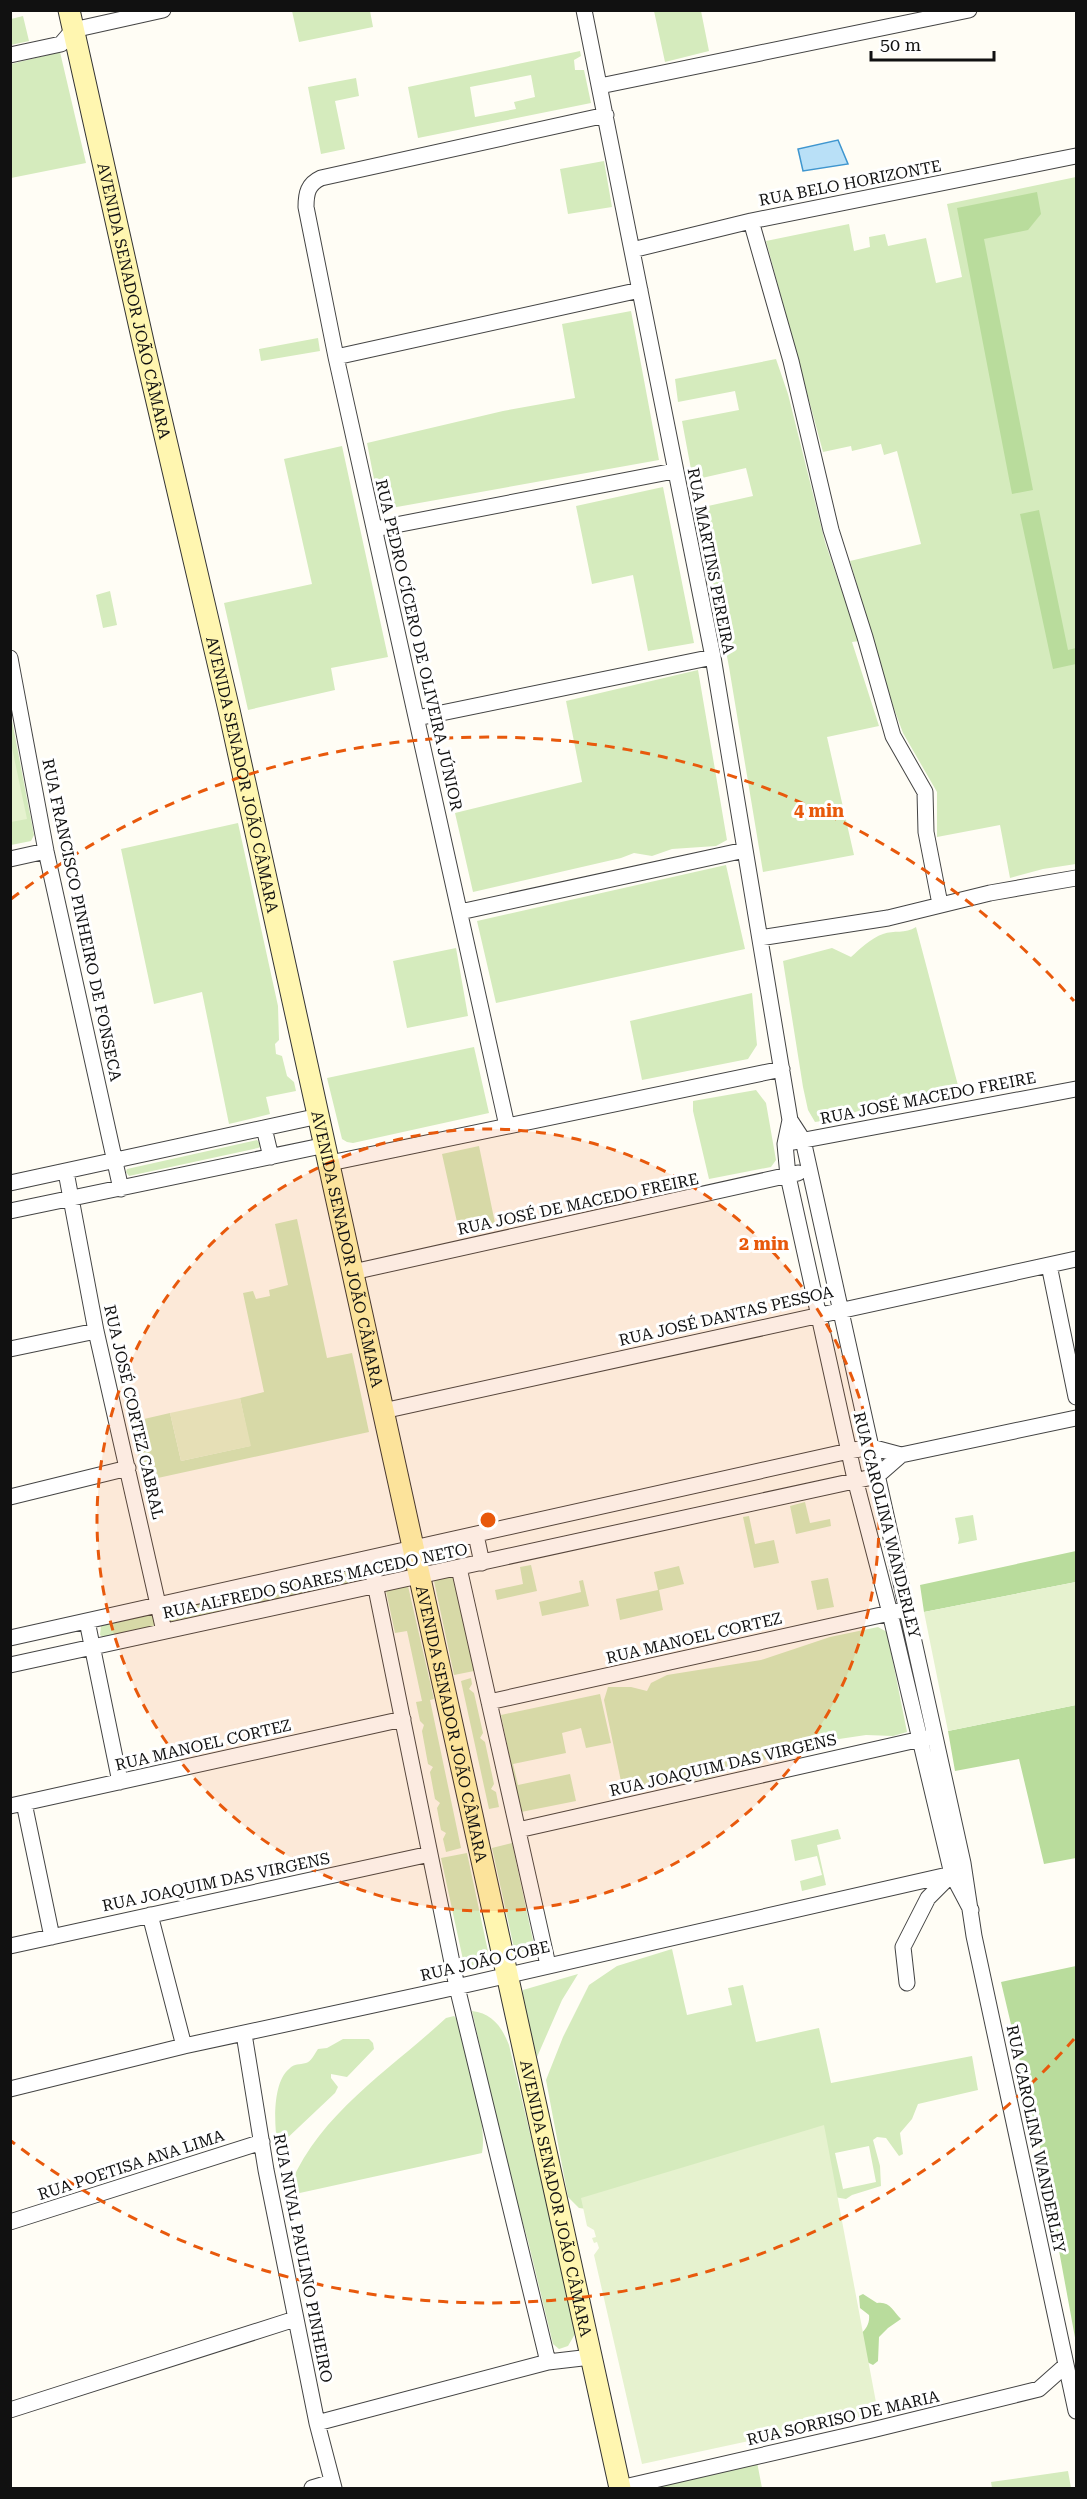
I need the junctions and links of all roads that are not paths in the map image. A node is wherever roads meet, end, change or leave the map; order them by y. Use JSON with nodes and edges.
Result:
{"nodes":[{"id":1,"x":163,"y":10,"type":"edge"},
{"id":2,"x":584,"y":10,"type":"edge"},
{"id":3,"x":969,"y":10,"type":"edge"},
{"id":4,"x":71,"y":20,"type":"edge"},
{"id":5,"x":10,"y":55,"type":"edge"},
{"id":6,"x":600,"y":86,"type":"junction"},
{"id":7,"x":606,"y":115,"type":"junction"},
{"id":8,"x":1077,"y":156,"type":"edge"},
{"id":9,"x":751,"y":221,"type":"junction"},
{"id":10,"x":632,"y":250,"type":"junction"},
{"id":11,"x":640,"y":290,"type":"junction"},
{"id":12,"x":336,"y":357,"type":"junction"},
{"id":13,"x":674,"y":471,"type":"junction"},
{"id":14,"x":375,"y":529,"type":"junction"},
{"id":15,"x":712,"y":657,"type":"junction"},
{"id":16,"x":10,"y":658,"type":"edge"},
{"id":17,"x":417,"y":718,"type":"junction"},
{"id":18,"x":745,"y":850,"type":"junction"},
{"id":19,"x":46,"y":851,"type":"junction"},
{"id":20,"x":10,"y":859,"type":"edge"},
{"id":21,"x":1077,"y":878,"type":"edge"},
{"id":22,"x":940,"y":904,"type":"junction"},
{"id":23,"x":459,"y":912,"type":"junction"},
{"id":24,"x":760,"y":938,"type":"junction"},
{"id":25,"x":782,"y":1069,"type":"junction"},
{"id":26,"x":1077,"y":1089,"type":"edge"},
{"id":27,"x":319,"y":1116,"type":"junction"},
{"id":28,"x":789,"y":1120,"type":"junction"},
{"id":29,"x":507,"y":1126,"type":"junction"},
{"id":30,"x":264,"y":1128,"type":"junction"},
{"id":31,"x":803,"y":1140,"type":"junction"},
{"id":32,"x":785,"y":1144,"type":"junction"},
{"id":33,"x":328,"y":1154,"type":"junction"},
{"id":34,"x":271,"y":1157,"type":"junction"},
{"id":35,"x":115,"y":1162,"type":"junction"},
{"id":36,"x":810,"y":1170,"type":"junction"},
{"id":37,"x":66,"y":1172,"type":"junction"},
{"id":38,"x":788,"y":1176,"type":"junction"},
{"id":39,"x":10,"y":1183,"type":"edge"},
{"id":40,"x":121,"y":1188,"type":"junction"},
{"id":41,"x":71,"y":1199,"type":"junction"},
{"id":42,"x":10,"y":1211,"type":"edge"},
{"id":43,"x":1077,"y":1259,"type":"edge"},
{"id":44,"x":1049,"y":1265,"type":"junction"},
{"id":45,"x":353,"y":1272,"type":"junction"},
{"id":46,"x":840,"y":1309,"type":"junction"},
{"id":47,"x":820,"y":1314,"type":"junction"},
{"id":48,"x":96,"y":1331,"type":"junction"},
{"id":49,"x":10,"y":1349,"type":"edge"},
{"id":50,"x":1077,"y":1397,"type":"edge"},
{"id":51,"x":383,"y":1411,"type":"junction"},
{"id":52,"x":1077,"y":1418,"type":"edge"},
{"id":53,"x":871,"y":1447,"type":"junction"},
{"id":54,"x":849,"y":1452,"type":"junction"},
{"id":55,"x":901,"y":1455,"type":"junction"},
{"id":56,"x":128,"y":1468,"type":"junction"},
{"id":57,"x":877,"y":1476,"type":"junction"},
{"id":58,"x":855,"y":1479,"type":"junction"},
{"id":59,"x":10,"y":1497,"type":"edge"},
{"id":60,"x":476,"y":1535,"type":"junction"},
{"id":61,"x":413,"y":1550,"type":"junction"},
{"id":62,"x":370,"y":1559,"type":"junction"},
{"id":63,"x":482,"y":1563,"type":"junction"},
{"id":64,"x":459,"y":1568,"type":"junction"},
{"id":65,"x":420,"y":1577,"type":"junction"},
{"id":66,"x":376,"y":1586,"type":"junction"},
{"id":67,"x":232,"y":1589,"type":"junction"},
{"id":68,"x":159,"y":1605,"type":"junction"},
{"id":69,"x":908,"y":1609,"type":"junction"},
{"id":70,"x":890,"y":1612,"type":"junction"},
{"id":71,"x":237,"y":1616,"type":"junction"},
{"id":72,"x":87,"y":1621,"type":"junction"},
{"id":73,"x":164,"y":1631,"type":"junction"},
{"id":74,"x":10,"y":1638,"type":"edge"},
{"id":75,"x":92,"y":1647,"type":"junction"},
{"id":76,"x":10,"y":1665,"type":"edge"},
{"id":77,"x":489,"y":1702,"type":"junction"},
{"id":78,"x":403,"y":1719,"type":"junction"},
{"id":79,"x":928,"y":1737,"type":"junction"},
{"id":80,"x":120,"y":1782,"type":"junction"},
{"id":81,"x":17,"y":1804,"type":"edge"},
{"id":82,"x":518,"y":1830,"type":"junction"},
{"id":83,"x":430,"y":1854,"type":"junction"},
{"id":84,"x":958,"y":1868,"type":"junction"},
{"id":85,"x":150,"y":1915,"type":"junction"},
{"id":86,"x":52,"y":1937,"type":"junction"},
{"id":87,"x":10,"y":1946,"type":"edge"},
{"id":88,"x":548,"y":1965,"type":"junction"},
{"id":89,"x":506,"y":1975,"type":"junction"},
{"id":90,"x":907,"y":1983,"type":"dead end"},
{"id":91,"x":457,"y":1987,"type":"junction"},
{"id":92,"x":244,"y":2034,"type":"junction"},
{"id":93,"x":184,"y":2046,"type":"junction"},
{"id":94,"x":10,"y":2089,"type":"edge"},
{"id":95,"x":262,"y":2142,"type":"junction"},
{"id":96,"x":10,"y":2222,"type":"edge"},
{"id":97,"x":296,"y":2319,"type":"junction"},
{"id":98,"x":591,"y":2357,"type":"junction"},
{"id":99,"x":548,"y":2362,"type":"junction"},
{"id":100,"x":1066,"y":2364,"type":"junction"},
{"id":101,"x":10,"y":2410,"type":"edge"},
{"id":102,"x":1077,"y":2411,"type":"edge"},
{"id":103,"x":317,"y":2422,"type":"junction"},
{"id":104,"x":333,"y":2485,"type":"edge"},
{"id":105,"x":312,"y":2488,"type":"edge"},
{"id":106,"x":620,"y":2488,"type":"edge"}],
"edges":[{"from":1,"to":4,"type":"street"},
{"from":2,"to":6,"type":"street","name":"RUA MARTINS PEREIRA"},
{"from":3,"to":6,"type":"street"},
{"from":4,"to":5,"type":"street"},
{"from":4,"to":27,"type":"main road","name":"AVENIDA SENADOR JOÃO CÂMARA"},
{"from":6,"to":7,"type":"street","name":"RUA MARTINS PEREIRA"},
{"from":7,"to":10,"type":"street","name":"RUA MARTINS PEREIRA"},
{"from":7,"to":12,"type":"street","name":"RUA PEDRO CÍCERO DE OLIVEIRA JÚNIOR"},
{"from":8,"to":9,"type":"street","name":"RUA BELO HORIZONTE"},
{"from":9,"to":10,"type":"street","name":"RUA BELO HORIZONTE"},
{"from":9,"to":22,"type":"street"},
{"from":10,"to":11,"type":"street","name":"RUA MARTINS PEREIRA"},
{"from":11,"to":12,"type":"street"},
{"from":11,"to":13,"type":"street","name":"RUA MARTINS PEREIRA"},
{"from":12,"to":14,"type":"street","name":"RUA PEDRO CÍCERO DE OLIVEIRA JÚNIOR"},
{"from":13,"to":14,"type":"street"},
{"from":13,"to":15,"type":"street","name":"RUA MARTINS PEREIRA"},
{"from":14,"to":17,"type":"street","name":"RUA PEDRO CÍCERO DE OLIVEIRA JÚNIOR"},
{"from":15,"to":17,"type":"street"},
{"from":15,"to":18,"type":"street","name":"RUA MARTINS PEREIRA"},
{"from":16,"to":19,"type":"street","name":"RUA FRANCISCO PINHEIRO DE FONSECA"},
{"from":17,"to":23,"type":"street","name":"RUA PEDRO CÍCERO DE OLIVEIRA JÚNIOR"},
{"from":18,"to":23,"type":"street"},
{"from":18,"to":24,"type":"street","name":"RUA MARTINS PEREIRA"},
{"from":19,"to":20,"type":"street"},
{"from":19,"to":35,"type":"street","name":"RUA FRANCISCO PINHEIRO DE FONSECA"},
{"from":21,"to":22,"type":"street"},
{"from":22,"to":24,"type":"street"},
{"from":23,"to":29,"type":"street","name":"RUA PEDRO CÍCERO DE OLIVEIRA JÚNIOR"},
{"from":24,"to":25,"type":"street","name":"RUA MARTINS PEREIRA"},
{"from":25,"to":28,"type":"street","name":"RUA MARTINS PEREIRA"},
{"from":25,"to":29,"type":"street"},
{"from":26,"to":31,"type":"street","name":"RUA JOSÉ MACEDO FREIRE"},
{"from":27,"to":30,"type":"street"},
{"from":27,"to":33,"type":"main road","name":"AVENIDA SENADOR JOÃO CÂMARA"},
{"from":28,"to":31,"type":"street"},
{"from":28,"to":32,"type":"street","name":"RUA CAROLINA WANDERLEY"},
{"from":29,"to":33,"type":"street"},
{"from":30,"to":34,"type":"street"},
{"from":30,"to":35,"type":"street"},
{"from":31,"to":32,"type":"street","name":"RUA JOSÉ MACEDO FREIRE"},
{"from":31,"to":36,"type":"street","name":"RUA CAROLINA WANDERLEY"},
{"from":32,"to":38,"type":"street","name":"RUA CAROLINA WANDERLEY"},
{"from":33,"to":34,"type":"street"},
{"from":33,"to":45,"type":"main road","name":"AVENIDA SENADOR JOÃO CÂMARA"},
{"from":34,"to":40,"type":"street"},
{"from":35,"to":37,"type":"street"},
{"from":35,"to":40,"type":"street","name":"RUA FRANCISCO PINHEIRO DE FONSECA"},
{"from":36,"to":38,"type":"street","name":"RUA JOSÉ DE MACEDO FREIRE"},
{"from":36,"to":46,"type":"street","name":"RUA CAROLINA WANDERLEY"},
{"from":37,"to":39,"type":"street"},
{"from":37,"to":41,"type":"street","name":"RUA JOSÉ CORTEZ CABRAL"},
{"from":38,"to":45,"type":"street","name":"RUA JOSÉ DE MACEDO FREIRE"},
{"from":38,"to":47,"type":"street","name":"RUA CAROLINA WANDERLEY"},
{"from":40,"to":41,"type":"street"},
{"from":41,"to":42,"type":"street"},
{"from":41,"to":48,"type":"street","name":"RUA JOSÉ CORTEZ CABRAL"},
{"from":43,"to":44,"type":"street","name":"RUA JOSÉ DANTAS PESSOA"},
{"from":44,"to":46,"type":"street","name":"RUA JOSÉ DANTAS PESSOA"},
{"from":44,"to":50,"type":"street"},
{"from":45,"to":51,"type":"main road","name":"AVENIDA SENADOR JOÃO CÂMARA"},
{"from":46,"to":47,"type":"street","name":"RUA JOSÉ DANTAS PESSOA"},
{"from":46,"to":53,"type":"street","name":"RUA CAROLINA WANDERLEY"},
{"from":47,"to":51,"type":"street","name":"RUA JOSÉ DANTAS PESSOA"},
{"from":47,"to":54,"type":"street","name":"RUA CAROLINA WANDERLEY"},
{"from":48,"to":49,"type":"street"},
{"from":48,"to":56,"type":"street","name":"RUA JOSÉ CORTEZ CABRAL"},
{"from":51,"to":61,"type":"main road","name":"AVENIDA SENADOR JOÃO CÂMARA"},
{"from":52,"to":55,"type":"street","name":"RUA ALFREDO SOARES MACEDO NETO"},
{"from":53,"to":54,"type":"street","name":"RUA ALFREDO SOARES MACEDO NETO"},
{"from":53,"to":55,"type":"street","name":"RUA ALFREDO SOARES MACEDO NETO"},
{"from":53,"to":57,"type":"street","name":"RUA CAROLINA WANDERLEY"},
{"from":54,"to":58,"type":"street","name":"RUA CAROLINA WANDERLEY"},
{"from":54,"to":60,"type":"street","name":"RUA ALFREDO SOARES MACEDO NETO"},
{"from":55,"to":57,"type":"street","name":"RUA ALFREDO SOARES MACEDO NETO"},
{"from":56,"to":59,"type":"street"},
{"from":56,"to":68,"type":"street","name":"RUA JOSÉ CORTEZ CABRAL"},
{"from":57,"to":58,"type":"street","name":"RUA ALFREDO SOARES MACEDO NETO"},
{"from":57,"to":69,"type":"street","name":"RUA CAROLINA WANDERLEY"},
{"from":58,"to":63,"type":"street","name":"RUA ALFREDO SOARES MACEDO NETO"},
{"from":58,"to":70,"type":"street","name":"RUA CAROLINA WANDERLEY"},
{"from":60,"to":61,"type":"street","name":"RUA ALFREDO SOARES MACEDO NETO"},
{"from":60,"to":63,"type":"street"},
{"from":61,"to":62,"type":"street","name":"RUA ALFREDO SOARES MACEDO NETO"},
{"from":61,"to":65,"type":"main road","name":"AVENIDA SENADOR JOÃO CÂMARA"},
{"from":62,"to":66,"type":"street"},
{"from":62,"to":67,"type":"street","name":"RUA ALFREDO SOARES MACEDO NETO"},
{"from":63,"to":64,"type":"street","name":"RUA ALFREDO SOARES MACEDO NETO"},
{"from":64,"to":65,"type":"street","name":"RUA ALFREDO SOARES MACEDO NETO"},
{"from":64,"to":77,"type":"street"},
{"from":65,"to":66,"type":"street","name":"RUA ALFREDO SOARES MACEDO NETO"},
{"from":65,"to":89,"type":"main road","name":"AVENIDA SENADOR JOÃO CÂMARA"},
{"from":66,"to":71,"type":"street","name":"RUA ALFREDO SOARES MACEDO NETO"},
{"from":66,"to":78,"type":"street"},
{"from":67,"to":68,"type":"street","name":"RUA ALFREDO SOARES MACEDO NETO"},
{"from":67,"to":71,"type":"street"},
{"from":68,"to":72,"type":"street","name":"RUA ALFREDO SOARES MACEDO NETO"},
{"from":68,"to":73,"type":"street","name":"RUA JOSÉ CORTEZ CABRAL"},
{"from":69,"to":70,"type":"street","name":"RUA MANOEL CORTEZ"},
{"from":69,"to":79,"type":"street","name":"RUA CAROLINA WANDERLEY"},
{"from":70,"to":77,"type":"street","name":"RUA MANOEL CORTEZ"},
{"from":70,"to":79,"type":"street","name":"RUA CAROLINA WANDERLEY"},
{"from":71,"to":73,"type":"street","name":"RUA ALFREDO SOARES MACEDO NETO"},
{"from":72,"to":74,"type":"street","name":"RUA ALFREDO SOARES MACEDO NETO"},
{"from":72,"to":75,"type":"street"},
{"from":73,"to":75,"type":"street","name":"RUA ALFREDO SOARES MACEDO NETO"},
{"from":75,"to":76,"type":"street","name":"RUA ALFREDO SOARES MACEDO NETO"},
{"from":75,"to":80,"type":"street"},
{"from":77,"to":82,"type":"street"},
{"from":78,"to":80,"type":"street","name":"RUA MANOEL CORTEZ"},
{"from":78,"to":83,"type":"street"},
{"from":79,"to":82,"type":"street","name":"RUA JOAQUIM DAS VIRGENS"},
{"from":79,"to":84,"type":"street","name":"RUA CAROLINA WANDERLEY"},
{"from":80,"to":81,"type":"street","name":"RUA MANOEL CORTEZ"},
{"from":81,"to":86,"type":"street"},
{"from":82,"to":88,"type":"street"},
{"from":83,"to":85,"type":"street","name":"RUA JOAQUIM DAS VIRGENS"},
{"from":83,"to":91,"type":"street"},
{"from":84,"to":88,"type":"street","name":"RUA JOÃO COBE"},
{"from":84,"to":90,"type":"street"},
{"from":84,"to":100,"type":"street","name":"RUA CAROLINA WANDERLEY"},
{"from":85,"to":86,"type":"street","name":"RUA JOAQUIM DAS VIRGENS"},
{"from":85,"to":93,"type":"street"},
{"from":86,"to":87,"type":"street","name":"RUA JOAQUIM DAS VIRGENS"},
{"from":88,"to":89,"type":"street","name":"RUA JOÃO COBE"},
{"from":89,"to":91,"type":"street","name":"RUA JOÃO COBE"},
{"from":89,"to":98,"type":"main road","name":"AVENIDA SENADOR JOÃO CÂMARA"},
{"from":91,"to":92,"type":"street","name":"RUA JOÃO COBE"},
{"from":91,"to":99,"type":"street"},
{"from":92,"to":93,"type":"street","name":"RUA JOÃO COBE"},
{"from":92,"to":95,"type":"street","name":"RUA NIVAL PAULINO PINHEIRO"},
{"from":93,"to":94,"type":"street","name":"RUA JOÃO COBE"},
{"from":95,"to":96,"type":"street","name":"RUA POETISA ANA LIMA"},
{"from":95,"to":97,"type":"street","name":"RUA NIVAL PAULINO PINHEIRO"},
{"from":97,"to":101,"type":"street"},
{"from":97,"to":103,"type":"street","name":"RUA NIVAL PAULINO PINHEIRO"},
{"from":98,"to":99,"type":"street"},
{"from":98,"to":106,"type":"main road","name":"AVENIDA SENADOR JOÃO CÂMARA"},
{"from":99,"to":103,"type":"street"},
{"from":100,"to":102,"type":"street","name":"RUA CAROLINA WANDERLEY"},
{"from":100,"to":106,"type":"street","name":"RUA SORRISO DE MARIA"},
{"from":103,"to":104,"type":"street","name":"RUA NIVAL PAULINO PINHEIRO"},
{"from":104,"to":105,"type":"street"}]}
